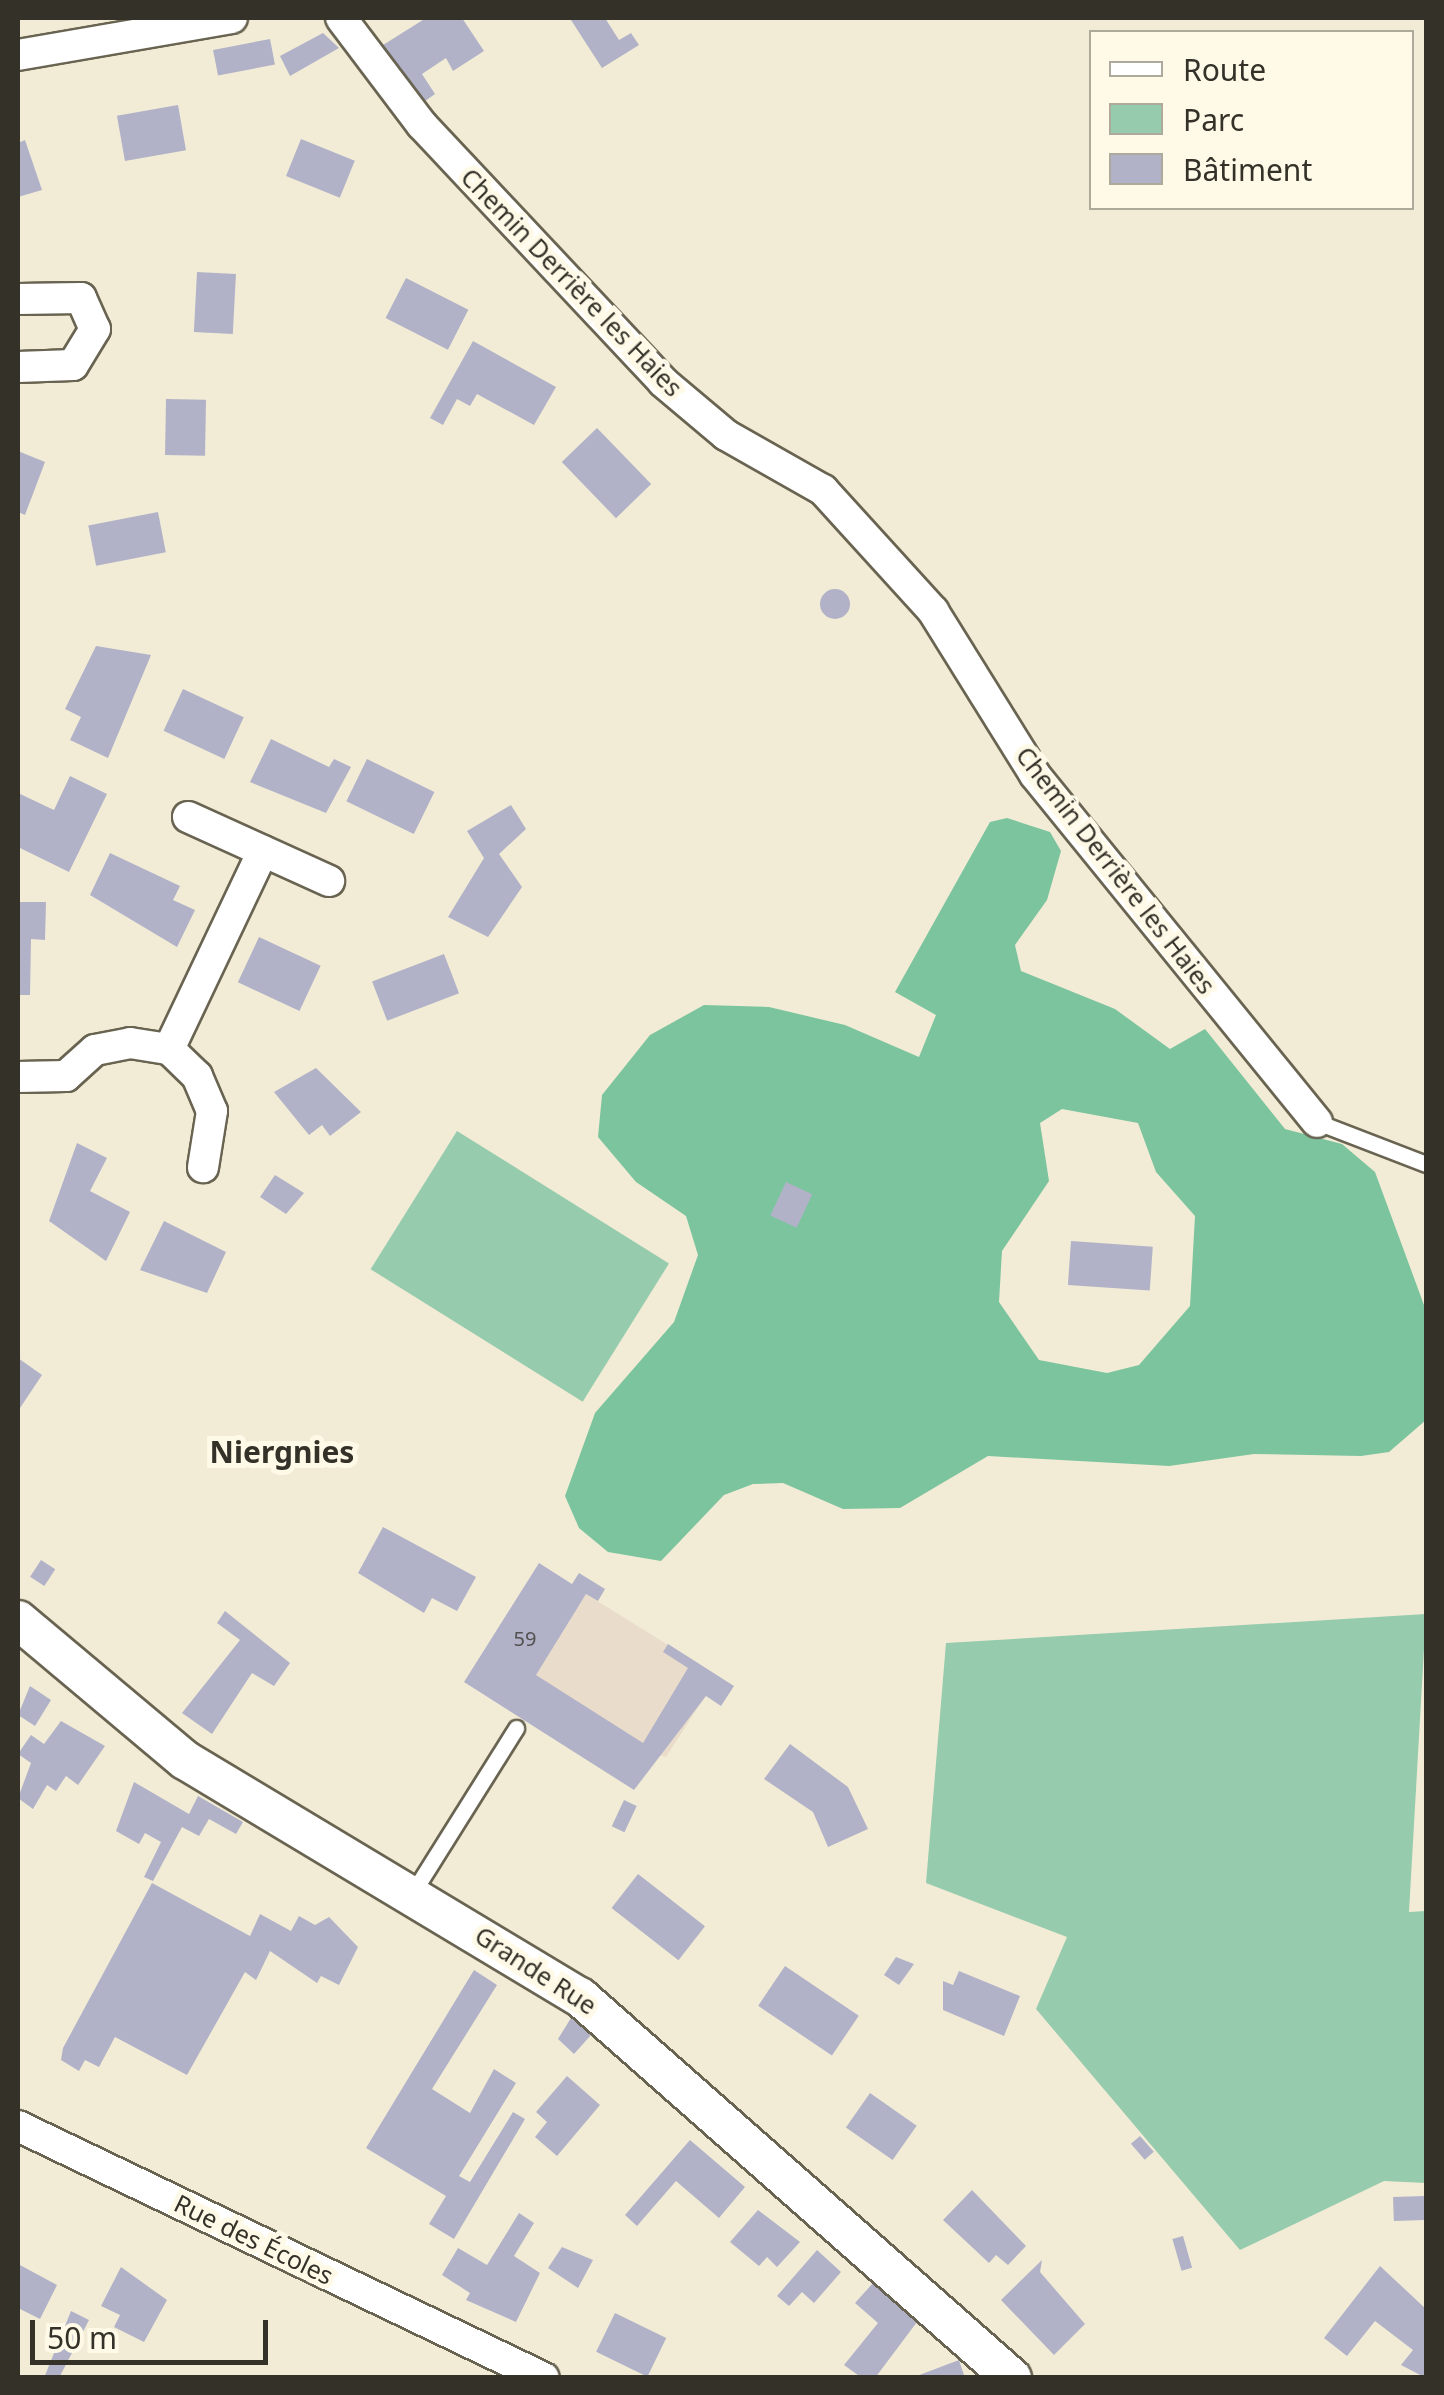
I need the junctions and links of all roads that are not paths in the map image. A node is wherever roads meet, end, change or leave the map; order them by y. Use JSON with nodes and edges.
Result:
{"nodes":[{"id":1,"x":232,"y":18,"type":"edge"},
{"id":2,"x":341,"y":18,"type":"edge"},
{"id":3,"x":18,"y":56,"type":"edge"},
{"id":4,"x":18,"y":299,"type":"edge"},
{"id":5,"x":18,"y":368,"type":"edge"},
{"id":6,"x":188,"y":817,"type":"dead end"},
{"id":7,"x":263,"y":851,"type":"junction"},
{"id":8,"x":328,"y":881,"type":"dead end"},
{"id":9,"x":168,"y":1049,"type":"junction"},
{"id":10,"x":18,"y":1077,"type":"edge"},
{"id":11,"x":1317,"y":1122,"type":"joint"},
{"id":12,"x":1426,"y":1164,"type":"edge"},
{"id":13,"x":203,"y":1167,"type":"dead end"},
{"id":14,"x":18,"y":1620,"type":"edge"},
{"id":15,"x":516,"y":1728,"type":"dead end"},
{"id":16,"x":412,"y":1894,"type":"junction"},
{"id":17,"x":18,"y":2126,"type":"edge"},
{"id":18,"x":544,"y":2378,"type":"edge"},
{"id":19,"x":1012,"y":2378,"type":"edge"}],
"edges":[{"from":1,"to":3,"type":"street"},
{"from":2,"to":11,"type":"street","name":"Chemin Derrière les Haies"},
{"from":4,"to":5,"type":"street"},
{"from":6,"to":7,"type":"street"},
{"from":7,"to":8,"type":"street"},
{"from":7,"to":9,"type":"street"},
{"from":9,"to":10,"type":"street"},
{"from":9,"to":13,"type":"street"},
{"from":11,"to":12,"type":"lane"},
{"from":14,"to":16,"type":"street","name":"Grande Rue"},
{"from":15,"to":16,"type":"lane"},
{"from":16,"to":19,"type":"street","name":"Grande Rue"},
{"from":17,"to":18,"type":"street","name":"Rue des Écoles"}]}
